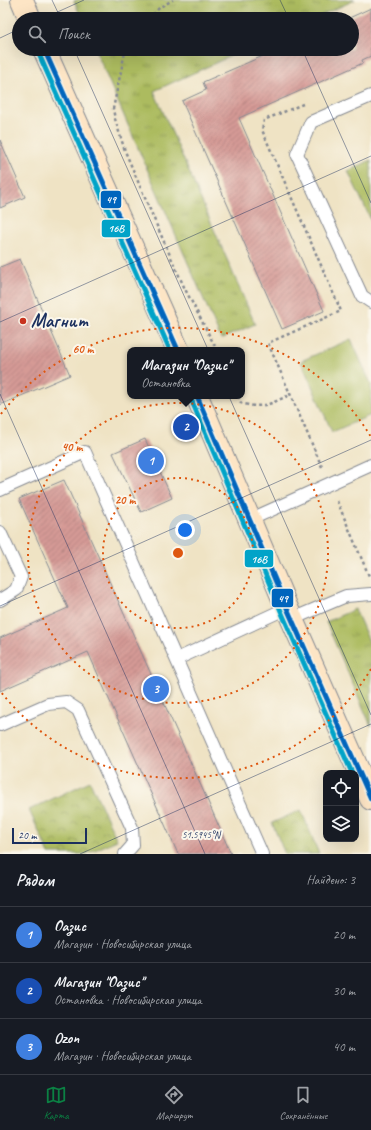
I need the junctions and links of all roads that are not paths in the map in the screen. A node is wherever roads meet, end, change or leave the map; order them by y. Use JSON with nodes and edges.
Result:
{"nodes":[{"id":1,"x":22,"y":0,"type":"edge"},
{"id":2,"x":27,"y":12,"type":"edge"},
{"id":3,"x":47,"y":56,"type":"edge"},
{"id":4,"x":371,"y":96,"type":"edge"},
{"id":5,"x":371,"y":302,"type":"edge"},
{"id":6,"x":177,"y":347,"type":"edge"},
{"id":7,"x":198,"y":399,"type":"edge"},
{"id":8,"x":371,"y":465,"type":"edge"},
{"id":9,"x":0,"y":490,"type":"edge"},
{"id":10,"x":249,"y":520,"type":"junction"},
{"id":11,"x":0,"y":532,"type":"edge"},
{"id":12,"x":371,"y":594,"type":"edge"},
{"id":13,"x":0,"y":600,"type":"edge"},
{"id":14,"x":290,"y":613,"type":"junction"},
{"id":15,"x":177,"y":659,"type":"junction"},
{"id":16,"x":0,"y":725,"type":"edge"},
{"id":17,"x":371,"y":799,"type":"edge"},
{"id":18,"x":125,"y":854,"type":"edge"},
{"id":19,"x":262,"y":854,"type":"edge"}],
"edges":[{"from":1,"to":2,"type":"street"},
{"from":3,"to":6,"type":"street"},
{"from":4,"to":5,"type":"lane"},
{"from":7,"to":10,"type":"street"},
{"from":8,"to":10,"type":"lane"},
{"from":9,"to":15,"type":"lane"},
{"from":10,"to":14,"type":"street"},
{"from":11,"to":13,"type":"lane"},
{"from":12,"to":14,"type":"lane"},
{"from":14,"to":15,"type":"lane"},
{"from":14,"to":17,"type":"street"},
{"from":15,"to":19,"type":"lane"},
{"from":16,"to":18,"type":"lane"}]}
